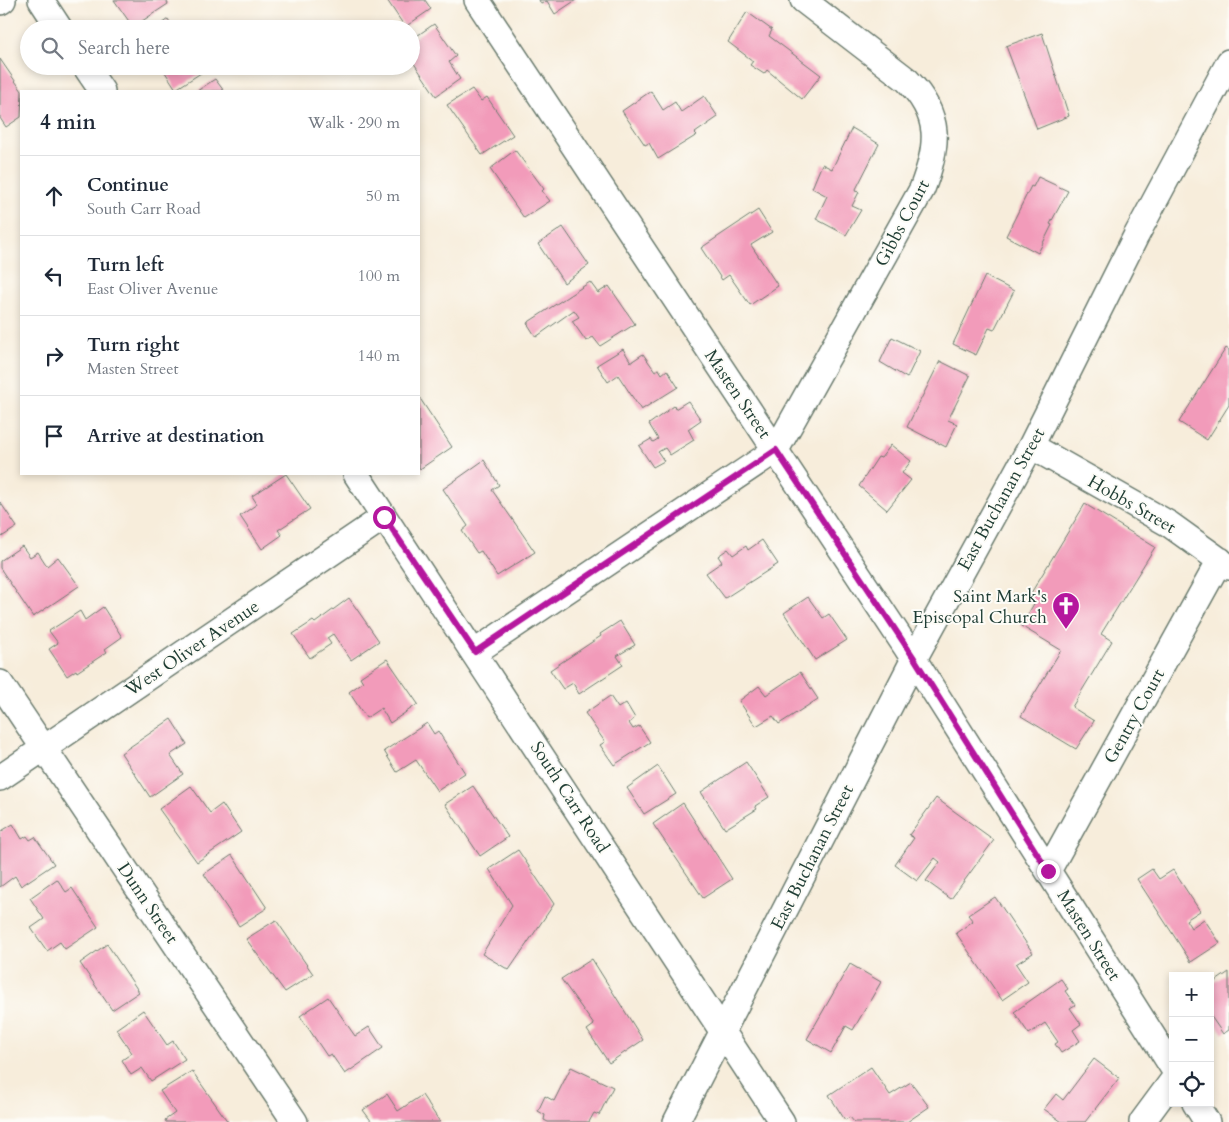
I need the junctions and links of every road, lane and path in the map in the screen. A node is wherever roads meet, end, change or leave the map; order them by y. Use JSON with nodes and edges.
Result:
{"nodes":[{"id":1,"x":41,"y":0,"type":"edge"},
{"id":2,"x":478,"y":0,"type":"edge"},
{"id":3,"x":803,"y":0,"type":"edge"},
{"id":4,"x":54,"y":20,"type":"edge"},
{"id":5,"x":1229,"y":62,"type":"edge"},
{"id":6,"x":91,"y":75,"type":"edge"},
{"id":7,"x":101,"y":90,"type":"edge"},
{"id":8,"x":1031,"y":446,"type":"junction"},
{"id":9,"x":776,"y":450,"type":"junction"},
{"id":10,"x":357,"y":475,"type":"edge"},
{"id":11,"x":384,"y":517,"type":"junction"},
{"id":12,"x":1224,"y":564,"type":"edge"},
{"id":13,"x":475,"y":652,"type":"junction"},
{"id":14,"x":914,"y":658,"type":"junction"},
{"id":15,"x":0,"y":683,"type":"edge"},
{"id":16,"x":44,"y":749,"type":"junction"},
{"id":17,"x":0,"y":778,"type":"edge"},
{"id":18,"x":1048,"y":871,"type":"junction"},
{"id":19,"x":723,"y":1033,"type":"junction"},
{"id":20,"x":1169,"y":1062,"type":"edge"},
{"id":21,"x":1169,"y":1085,"type":"edge"},
{"id":22,"x":1198,"y":1107,"type":"edge"},
{"id":23,"x":295,"y":1122,"type":"edge"},
{"id":24,"x":676,"y":1122,"type":"edge"},
{"id":25,"x":782,"y":1122,"type":"edge"},
{"id":26,"x":1142,"y":1122,"type":"edge"},
{"id":27,"x":1207,"y":1122,"type":"edge"}],
"edges":[{"from":1,"to":4,"type":"street"},
{"from":2,"to":9,"type":"street","name":"Masten Street"},
{"from":3,"to":9,"type":"street","name":"Gibbs Court"},
{"from":5,"to":8,"type":"street","name":"East Buchanan Street"},
{"from":6,"to":7,"type":"street"},
{"from":8,"to":12,"type":"street","name":"Hobbs Street"},
{"from":8,"to":14,"type":"street","name":"East Buchanan Street"},
{"from":9,"to":13,"type":"street"},
{"from":9,"to":14,"type":"street","name":"Masten Street"},
{"from":10,"to":11,"type":"street","name":"South Carr Road"},
{"from":11,"to":13,"type":"street","name":"South Carr Road"},
{"from":11,"to":16,"type":"street","name":"West Oliver Avenue"},
{"from":12,"to":18,"type":"street","name":"Gentry Court"},
{"from":13,"to":19,"type":"street","name":"South Carr Road"},
{"from":14,"to":18,"type":"street","name":"Masten Street"},
{"from":14,"to":19,"type":"street","name":"East Buchanan Street"},
{"from":15,"to":16,"type":"street","name":"Dunn Street"},
{"from":16,"to":17,"type":"street","name":"West Oliver Avenue"},
{"from":16,"to":23,"type":"street","name":"Dunn Street"},
{"from":18,"to":20,"type":"street","name":"Masten Street"},
{"from":19,"to":24,"type":"street","name":"East Buchanan Street"},
{"from":19,"to":25,"type":"street","name":"South Carr Road"},
{"from":21,"to":26,"type":"street"},
{"from":22,"to":27,"type":"street"}]}
